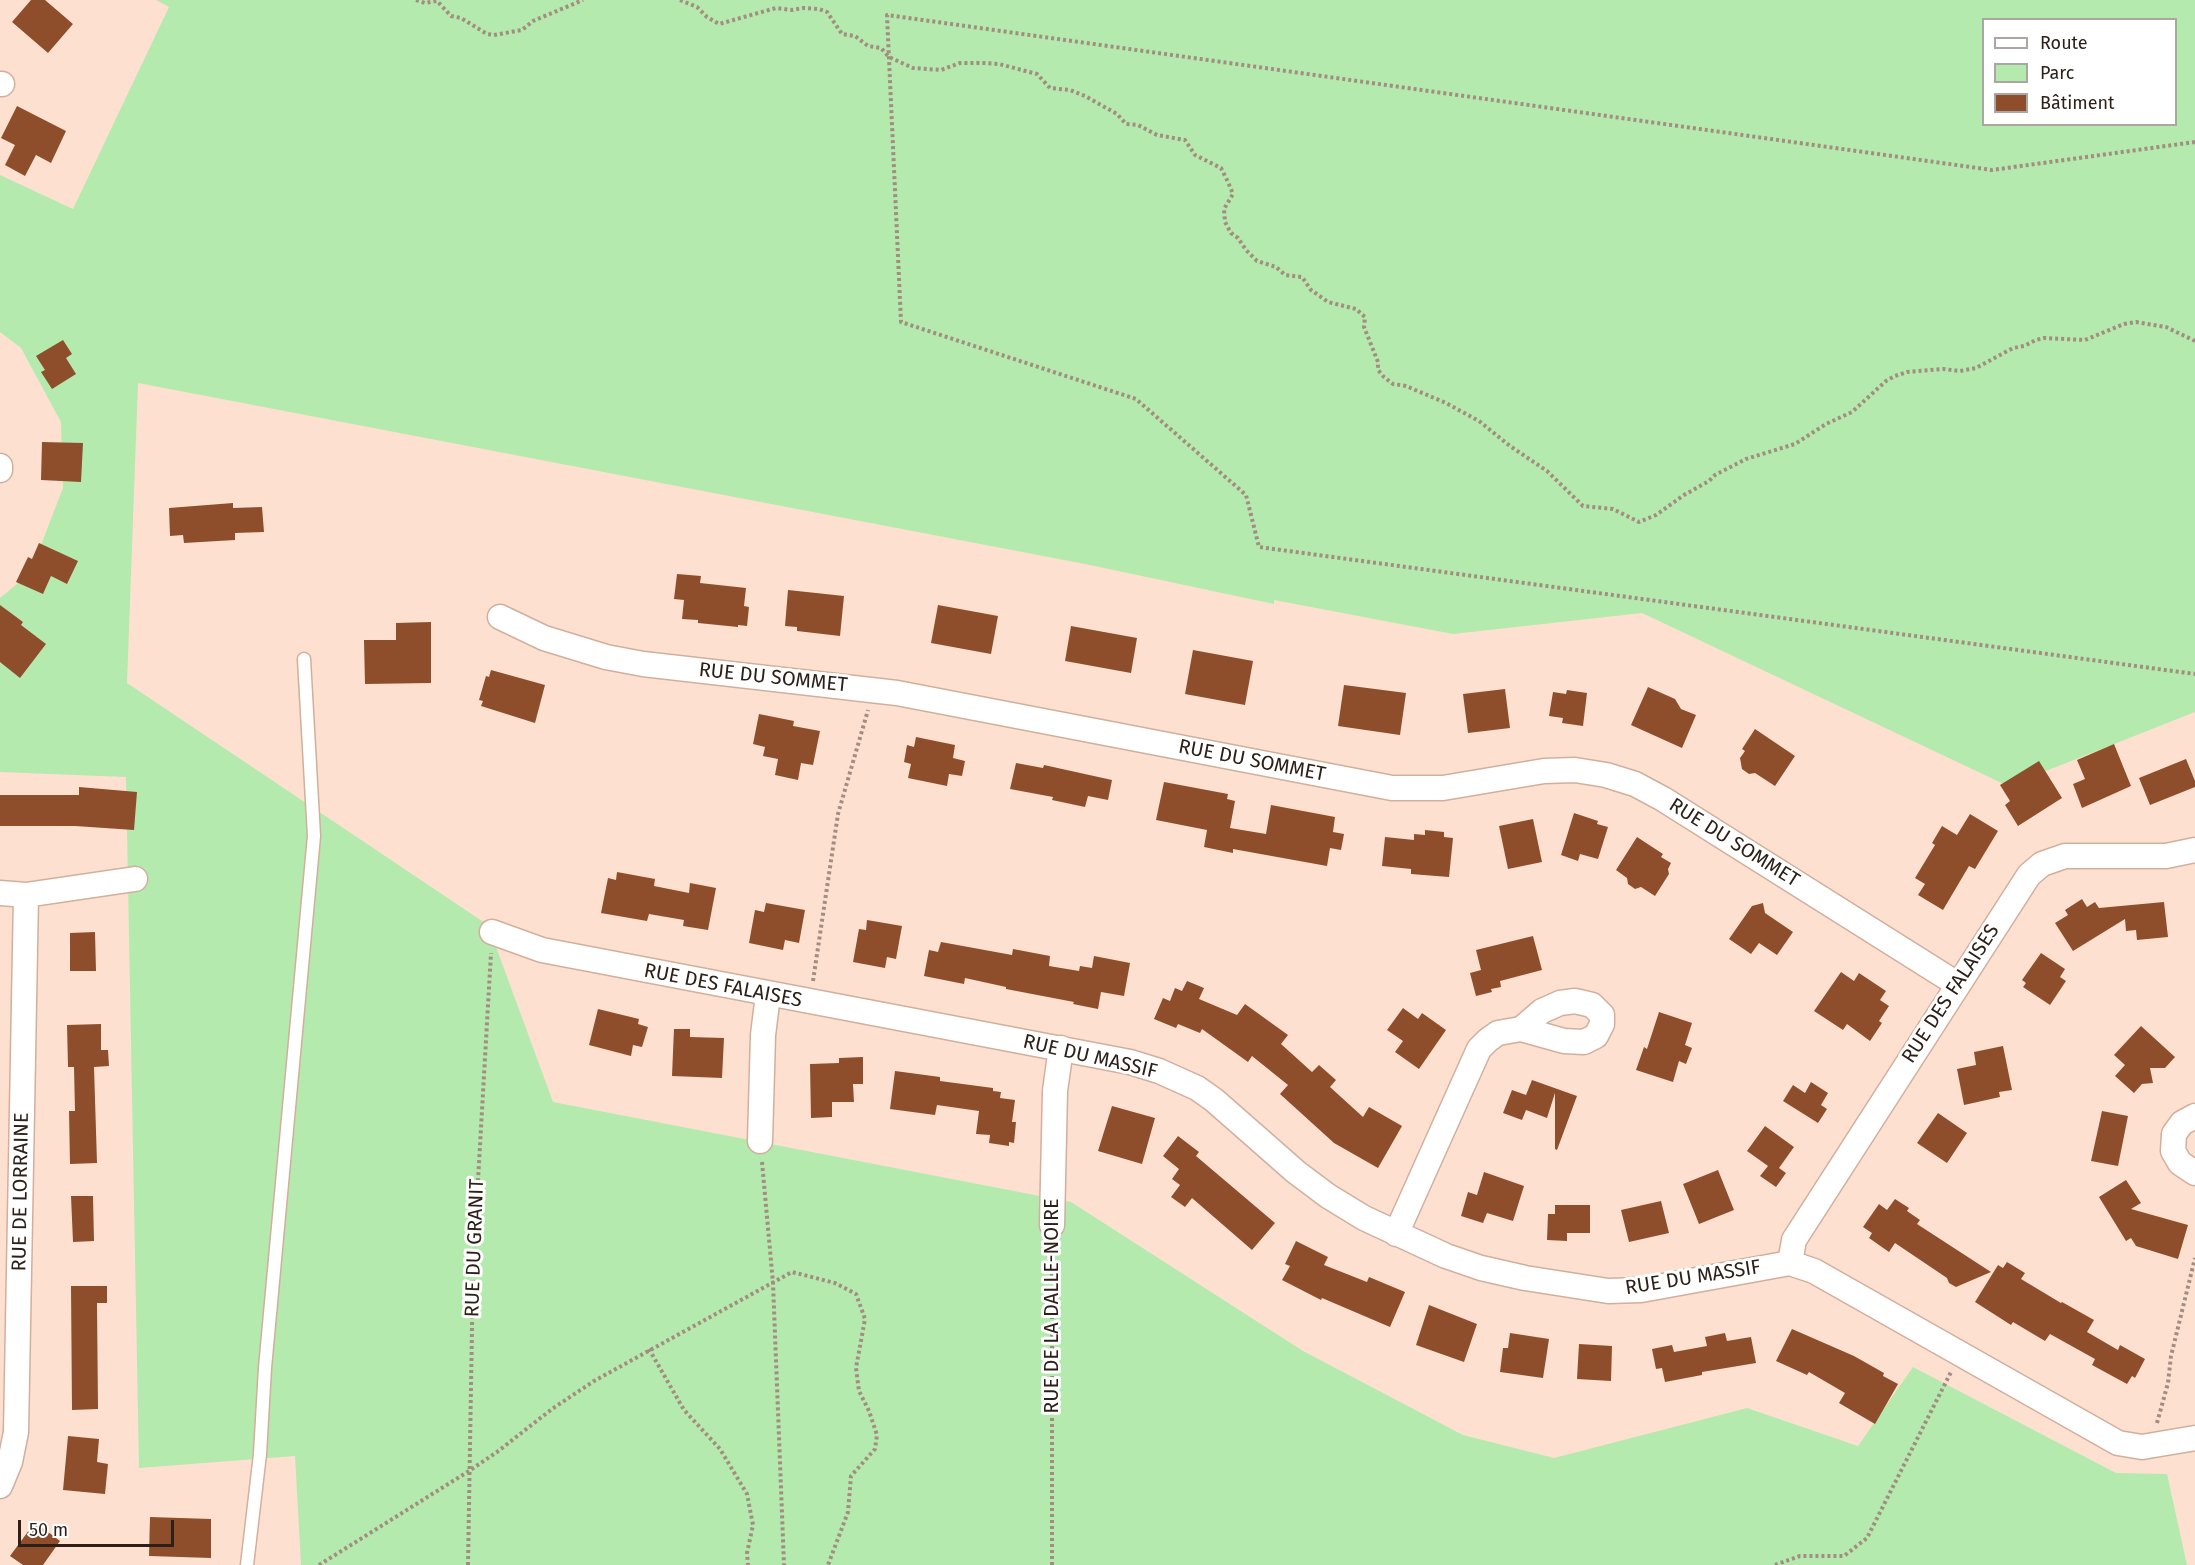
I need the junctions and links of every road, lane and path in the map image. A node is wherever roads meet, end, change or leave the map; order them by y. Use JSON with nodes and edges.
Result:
{"nodes":[{"id":1,"x":416,"y":0,"type":"edge"},
{"id":2,"x":583,"y":0,"type":"edge"},
{"id":3,"x":680,"y":0,"type":"edge"},
{"id":4,"x":889,"y":57,"type":"junction"},
{"id":5,"x":2195,"y":142,"type":"edge"},
{"id":6,"x":2195,"y":340,"type":"edge"},
{"id":7,"x":500,"y":617,"type":"dead end"},
{"id":8,"x":304,"y":658,"type":"dead end"},
{"id":9,"x":2195,"y":674,"type":"edge"},
{"id":10,"x":869,"y":707,"type":"dead end"},
{"id":11,"x":2195,"y":850,"type":"edge"},
{"id":12,"x":135,"y":879,"type":"dead end"},
{"id":13,"x":0,"y":893,"type":"edge"},
{"id":14,"x":26,"y":895,"type":"junction"},
{"id":15,"x":492,"y":932,"type":"joint"},
{"id":16,"x":1957,"y":984,"type":"junction"},
{"id":17,"x":768,"y":995,"type":"junction"},
{"id":18,"x":810,"y":1003,"type":"junction"},
{"id":19,"x":1521,"y":1029,"type":"dead end"},
{"id":20,"x":956,"y":1030,"type":"joint"},
{"id":21,"x":1061,"y":1048,"type":"junction"},
{"id":22,"x":2195,"y":1116,"type":"edge"},
{"id":23,"x":760,"y":1141,"type":"joint"},
{"id":24,"x":2195,"y":1173,"type":"edge"},
{"id":25,"x":1052,"y":1225,"type":"joint"},
{"id":26,"x":1396,"y":1234,"type":"junction"},
{"id":27,"x":2195,"y":1258,"type":"edge"},
{"id":28,"x":1790,"y":1263,"type":"junction"},
{"id":29,"x":773,"y":1283,"type":"junction"},
{"id":30,"x":649,"y":1349,"type":"junction"},
{"id":31,"x":1960,"y":1355,"type":"junction"},
{"id":32,"x":2195,"y":1438,"type":"edge"},
{"id":33,"x":2150,"y":1446,"type":"junction"},
{"id":34,"x":470,"y":1471,"type":"junction"},
{"id":35,"x":0,"y":1486,"type":"edge"},
{"id":36,"x":246,"y":1565,"type":"edge"},
{"id":37,"x":319,"y":1565,"type":"edge"},
{"id":38,"x":468,"y":1565,"type":"edge"},
{"id":39,"x":748,"y":1565,"type":"edge"},
{"id":40,"x":784,"y":1565,"type":"edge"},
{"id":41,"x":828,"y":1565,"type":"edge"},
{"id":42,"x":1052,"y":1565,"type":"edge"},
{"id":43,"x":1775,"y":1565,"type":"edge"}],
"edges":[{"from":1,"to":2,"type":"path"},
{"from":3,"to":4,"type":"path"},
{"from":4,"to":5,"type":"path"},
{"from":4,"to":6,"type":"path"},
{"from":4,"to":9,"type":"path"},
{"from":7,"to":16,"type":"street","name":"RUE DU SOMMET"},
{"from":8,"to":36,"type":"lane"},
{"from":10,"to":18,"type":"path"},
{"from":11,"to":16,"type":"street","name":"RUE DES FALAISES"},
{"from":12,"to":14,"type":"street"},
{"from":13,"to":14,"type":"street"},
{"from":14,"to":35,"type":"street","name":"RUE DE LORRAINE"},
{"from":15,"to":17,"type":"street","name":"RUE DES FALAISES"},
{"from":15,"to":34,"type":"path","name":"RUE DU GRANIT"},
{"from":16,"to":28,"type":"street","name":"RUE DES FALAISES"},
{"from":17,"to":18,"type":"street","name":"RUE DES FALAISES"},
{"from":17,"to":23,"type":"street"},
{"from":18,"to":20,"type":"street","name":"RUE DES FALAISES"},
{"from":19,"to":26,"type":"street"},
{"from":20,"to":21,"type":"street","name":"RUE DU MASSIF"},
{"from":21,"to":25,"type":"street","name":"RUE DE LA DALLE-NOIRE"},
{"from":21,"to":26,"type":"street","name":"RUE DU MASSIF"},
{"from":22,"to":24,"type":"street"},
{"from":23,"to":29,"type":"path"},
{"from":25,"to":42,"type":"path","name":"RUE DE LA DALLE-NOIRE"},
{"from":26,"to":28,"type":"street","name":"RUE DU MASSIF"},
{"from":27,"to":33,"type":"path"},
{"from":28,"to":31,"type":"street"},
{"from":29,"to":30,"type":"path"},
{"from":29,"to":40,"type":"path"},
{"from":29,"to":41,"type":"path"},
{"from":30,"to":34,"type":"path"},
{"from":30,"to":39,"type":"path"},
{"from":31,"to":33,"type":"street"},
{"from":31,"to":43,"type":"path"},
{"from":32,"to":33,"type":"street"},
{"from":34,"to":37,"type":"path"},
{"from":34,"to":38,"type":"path","name":"RUE DU GRANIT"}]}
